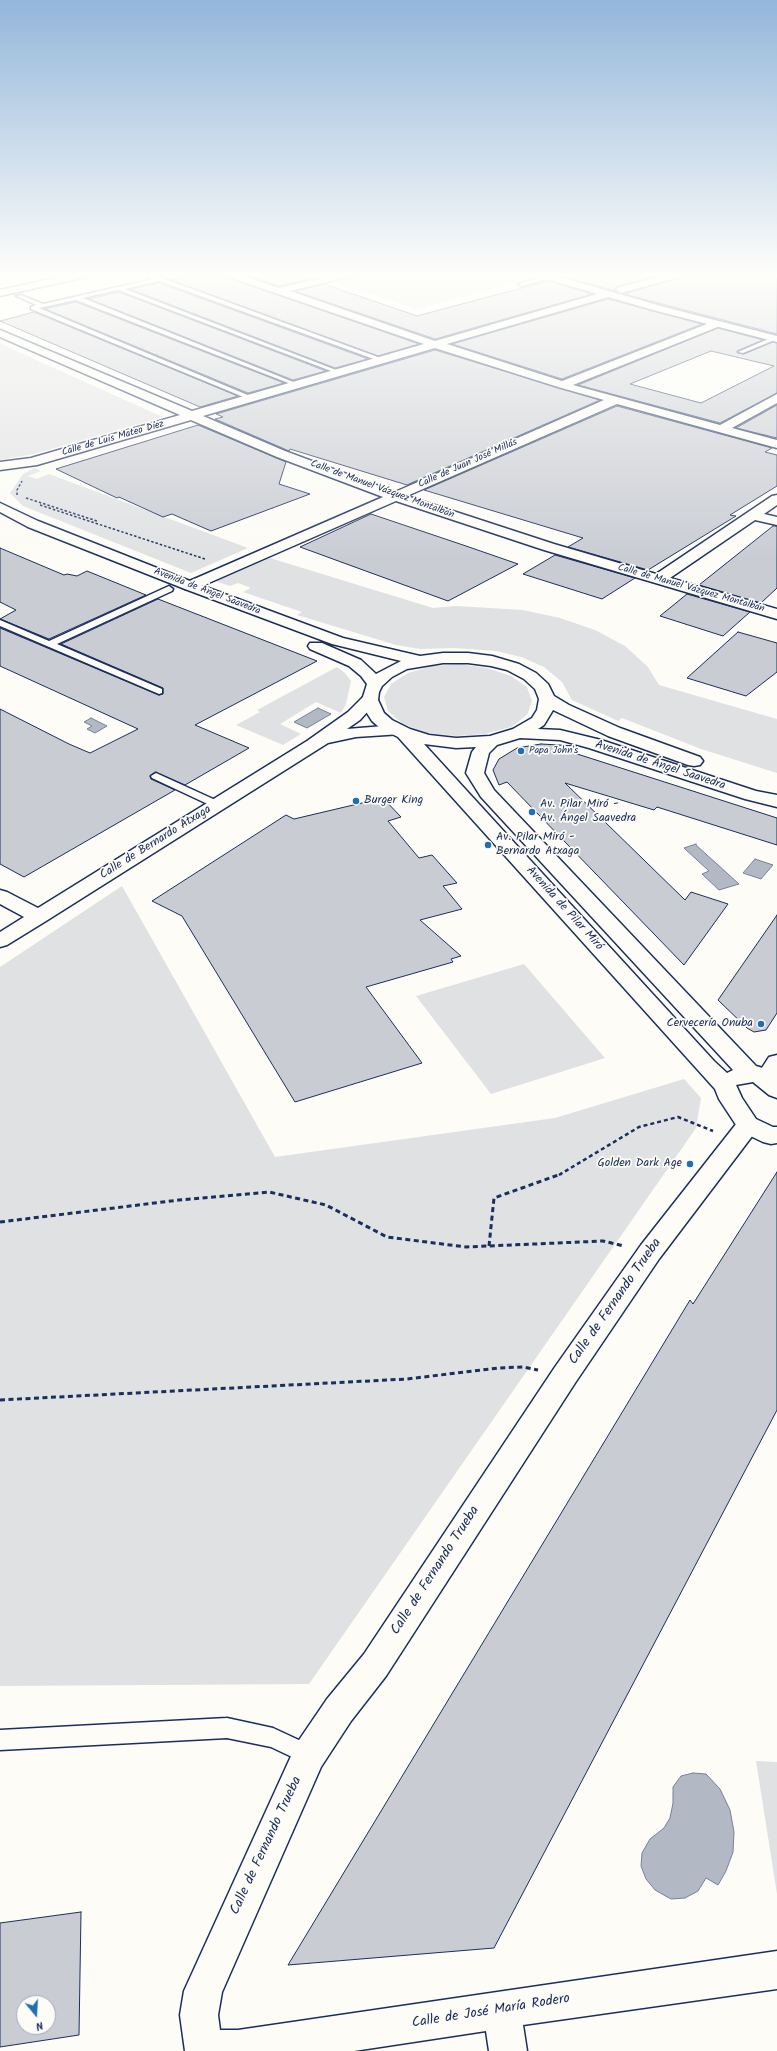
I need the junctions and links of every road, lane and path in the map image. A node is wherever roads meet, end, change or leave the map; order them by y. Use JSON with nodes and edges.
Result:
{"nodes":[{"id":1,"x":81,"y":369,"type":"edge"},
{"id":2,"x":180,"y":369,"type":"edge"},
{"id":3,"x":255,"y":369,"type":"edge"},
{"id":4,"x":330,"y":369,"type":"edge"},
{"id":5,"x":356,"y":369,"type":"edge"},
{"id":6,"x":511,"y":369,"type":"edge"},
{"id":7,"x":603,"y":369,"type":"edge"},
{"id":8,"x":341,"y":373,"type":"junction"},
{"id":9,"x":562,"y":385,"type":"junction"},
{"id":10,"x":298,"y":386,"type":"junction"},
{"id":11,"x":777,"y":398,"type":"edge"},
{"id":12,"x":253,"y":399,"type":"junction"},
{"id":13,"x":615,"y":400,"type":"junction"},
{"id":14,"x":191,"y":417,"type":"junction"},
{"id":15,"x":721,"y":429,"type":"junction"},
{"id":16,"x":777,"y":444,"type":"edge"},
{"id":17,"x":29,"y":464,"type":"junction"},
{"id":18,"x":0,"y":466,"type":"edge"},
{"id":19,"x":0,"y":478,"type":"edge"},
{"id":20,"x":14,"y":496,"type":"dead end"},
{"id":21,"x":394,"y":496,"type":"junction"},
{"id":22,"x":777,"y":499,"type":"edge"},
{"id":23,"x":0,"y":507,"type":"edge"},
{"id":24,"x":754,"y":515,"type":"junction"},
{"id":25,"x":98,"y":521,"type":"dead end"},
{"id":26,"x":777,"y":521,"type":"edge"},
{"id":27,"x":0,"y":522,"type":"edge"},
{"id":28,"x":230,"y":567,"type":"junction"},
{"id":29,"x":657,"y":580,"type":"junction"},
{"id":30,"x":190,"y":586,"type":"junction"},
{"id":31,"x":169,"y":589,"type":"junction"},
{"id":32,"x":777,"y":614,"type":"edge"},
{"id":33,"x":0,"y":623,"type":"edge"},
{"id":34,"x":50,"y":644,"type":"junction"},
{"id":35,"x":420,"y":661,"type":"junction"},
{"id":36,"x":376,"y":684,"type":"junction"},
{"id":37,"x":159,"y":691,"type":"dead end"},
{"id":38,"x":547,"y":699,"type":"junction"},
{"id":39,"x":370,"y":700,"type":"junction"},
{"id":40,"x":400,"y":732,"type":"junction"},
{"id":41,"x":519,"y":733,"type":"junction"},
{"id":42,"x":491,"y":741,"type":"junction"},
{"id":43,"x":313,"y":745,"type":"junction"},
{"id":44,"x":156,"y":776,"type":"dead end"},
{"id":45,"x":777,"y":786,"type":"edge"},
{"id":46,"x":777,"y":801,"type":"edge"},
{"id":47,"x":218,"y":805,"type":"junction"},
{"id":48,"x":0,"y":896,"type":"edge"},
{"id":49,"x":39,"y":917,"type":"junction"},
{"id":50,"x":0,"y":942,"type":"edge"},
{"id":51,"x":768,"y":1076,"type":"edge"},
{"id":52,"x":725,"y":1085,"type":"junction"},
{"id":53,"x":762,"y":1136,"type":"edge"},
{"id":54,"x":0,"y":1222,"type":"edge"},
{"id":55,"x":489,"y":1246,"type":"junction"},
{"id":56,"x":650,"y":1252,"type":"junction"},
{"id":57,"x":565,"y":1375,"type":"junction"},
{"id":58,"x":0,"y":1400,"type":"edge"},
{"id":59,"x":0,"y":1740,"type":"edge"},
{"id":60,"x":309,"y":1756,"type":"junction"},
{"id":61,"x":777,"y":1970,"type":"edge"},
{"id":62,"x":502,"y":2010,"type":"junction"},
{"id":63,"x":205,"y":2050,"type":"edge"},
{"id":64,"x":508,"y":2051,"type":"edge"}],
"edges":[{"from":1,"to":14,"type":"street","name":"Calle de Manuel Vázquez Montalbán"},
{"from":2,"to":12,"type":"lane"},
{"from":3,"to":10,"type":"lane"},
{"from":4,"to":8,"type":"lane"},
{"from":5,"to":8,"type":"street","name":"Calle de Luis Mateo Díez"},
{"from":6,"to":9,"type":"street"},
{"from":7,"to":9,"type":"street"},
{"from":8,"to":10,"type":"street","name":"Calle de Luis Mateo Díez"},
{"from":9,"to":13,"type":"street"},
{"from":10,"to":12,"type":"street","name":"Calle de Luis Mateo Díez"},
{"from":11,"to":15,"type":"street"},
{"from":12,"to":14,"type":"street","name":"Calle de Luis Mateo Díez"},
{"from":13,"to":15,"type":"street"},
{"from":13,"to":21,"type":"street","name":"Calle de Juan José Millás"},
{"from":14,"to":17,"type":"street","name":"Calle de Luis Mateo Díez"},
{"from":14,"to":21,"type":"street","name":"Calle de Manuel Vázquez Montalbán"},
{"from":15,"to":16,"type":"street"},
{"from":17,"to":18,"type":"street","name":"Calle de Luis Mateo Díez"},
{"from":17,"to":19,"type":"street","name":"Calle de Luis Mateo Díez"},
{"from":17,"to":25,"type":"path"},
{"from":20,"to":28,"type":"path"},
{"from":21,"to":28,"type":"street","name":"Calle de Juan José Millás"},
{"from":21,"to":29,"type":"street","name":"Calle de Manuel Vázquez Montalbán"},
{"from":22,"to":24,"type":"street"},
{"from":23,"to":30,"type":"street","name":"Avenida de Ángel Saavedra"},
{"from":24,"to":26,"type":"street"},
{"from":24,"to":29,"type":"street"},
{"from":27,"to":31,"type":"street","name":"Avenida de Ángel Saavedra"},
{"from":28,"to":30,"type":"street","name":"Calle de Juan José Millás"},
{"from":29,"to":32,"type":"street","name":"Calle de Manuel Vázquez Montalbán"},
{"from":30,"to":35,"type":"street","name":"Avenida de Ángel Saavedra"},
{"from":31,"to":34,"type":"lane"},
{"from":31,"to":36,"type":"street","name":"Avenida de Ángel Saavedra"},
{"from":33,"to":34,"type":"lane"},
{"from":34,"to":37,"type":"lane"},
{"from":35,"to":36,"type":"street"},
{"from":35,"to":38,"type":"street"},
{"from":36,"to":39,"type":"street"},
{"from":38,"to":41,"type":"street"},
{"from":38,"to":45,"type":"street","name":"Avenida de Ángel Saavedra"},
{"from":39,"to":40,"type":"street"},
{"from":39,"to":43,"type":"street","name":"Calle de Bernardo Atxaga"},
{"from":40,"to":42,"type":"street"},
{"from":40,"to":43,"type":"street","name":"Calle de Bernardo Atxaga"},
{"from":40,"to":52,"type":"street","name":"Avenida de Pilar Miró"},
{"from":41,"to":42,"type":"street"},
{"from":41,"to":46,"type":"street","name":"Avenida de Ángel Saavedra"},
{"from":42,"to":51,"type":"street","name":"Avenida de Pilar Miró"},
{"from":43,"to":47,"type":"street","name":"Calle de Bernardo Atxaga"},
{"from":44,"to":47,"type":"lane"},
{"from":47,"to":49,"type":"street","name":"Calle de Bernardo Atxaga"},
{"from":48,"to":49,"type":"street"},
{"from":49,"to":50,"type":"street","name":"Calle de Bernardo Atxaga"},
{"from":51,"to":52,"type":"street"},
{"from":52,"to":53,"type":"street","name":"Avenida de Pilar Miró"},
{"from":53,"to":55,"type":"path"},
{"from":53,"to":56,"type":"street","name":"Calle de Fernando Trueba"},
{"from":54,"to":55,"type":"path"},
{"from":55,"to":56,"type":"path"},
{"from":56,"to":57,"type":"street","name":"Calle de Fernando Trueba"},
{"from":57,"to":58,"type":"path"},
{"from":57,"to":60,"type":"street","name":"Calle de Fernando Trueba"},
{"from":59,"to":60,"type":"lane"},
{"from":60,"to":63,"type":"street","name":"Calle de Fernando Trueba"},
{"from":61,"to":62,"type":"street","name":"Calle de José María Rodero"},
{"from":62,"to":63,"type":"street","name":"Calle de José María Rodero"},
{"from":62,"to":64,"type":"street"}]}
